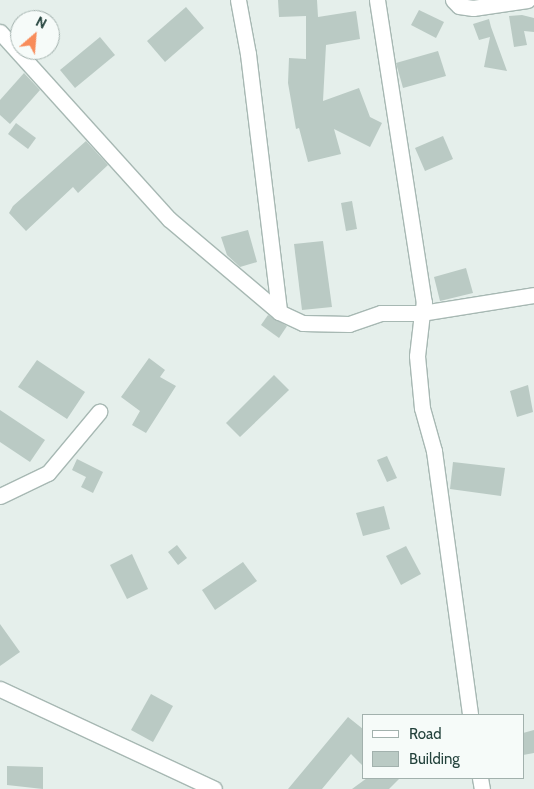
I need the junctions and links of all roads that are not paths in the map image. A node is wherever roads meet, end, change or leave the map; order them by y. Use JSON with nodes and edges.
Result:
{"nodes":[{"id":1,"x":238,"y":0,"type":"edge"},
{"id":2,"x":378,"y":0,"type":"edge"},
{"id":3,"x":453,"y":0,"type":"edge"},
{"id":4,"x":527,"y":0,"type":"edge"},
{"id":5,"x":0,"y":32,"type":"edge"},
{"id":6,"x":534,"y":295,"type":"edge"},
{"id":7,"x":279,"y":312,"type":"junction"},
{"id":8,"x":422,"y":313,"type":"junction"},
{"id":9,"x":99,"y":412,"type":"dead end"},
{"id":10,"x":0,"y":496,"type":"edge"},
{"id":11,"x":0,"y":689,"type":"edge"},
{"id":12,"x":470,"y":714,"type":"edge"},
{"id":13,"x":214,"y":789,"type":"edge"}],
"edges":[{"from":1,"to":7,"type":"street"},
{"from":2,"to":8,"type":"street"},
{"from":3,"to":4,"type":"street"},
{"from":5,"to":7,"type":"street"},
{"from":6,"to":8,"type":"street"},
{"from":7,"to":8,"type":"street"},
{"from":8,"to":12,"type":"street"},
{"from":9,"to":10,"type":"street"},
{"from":11,"to":13,"type":"street"}]}
